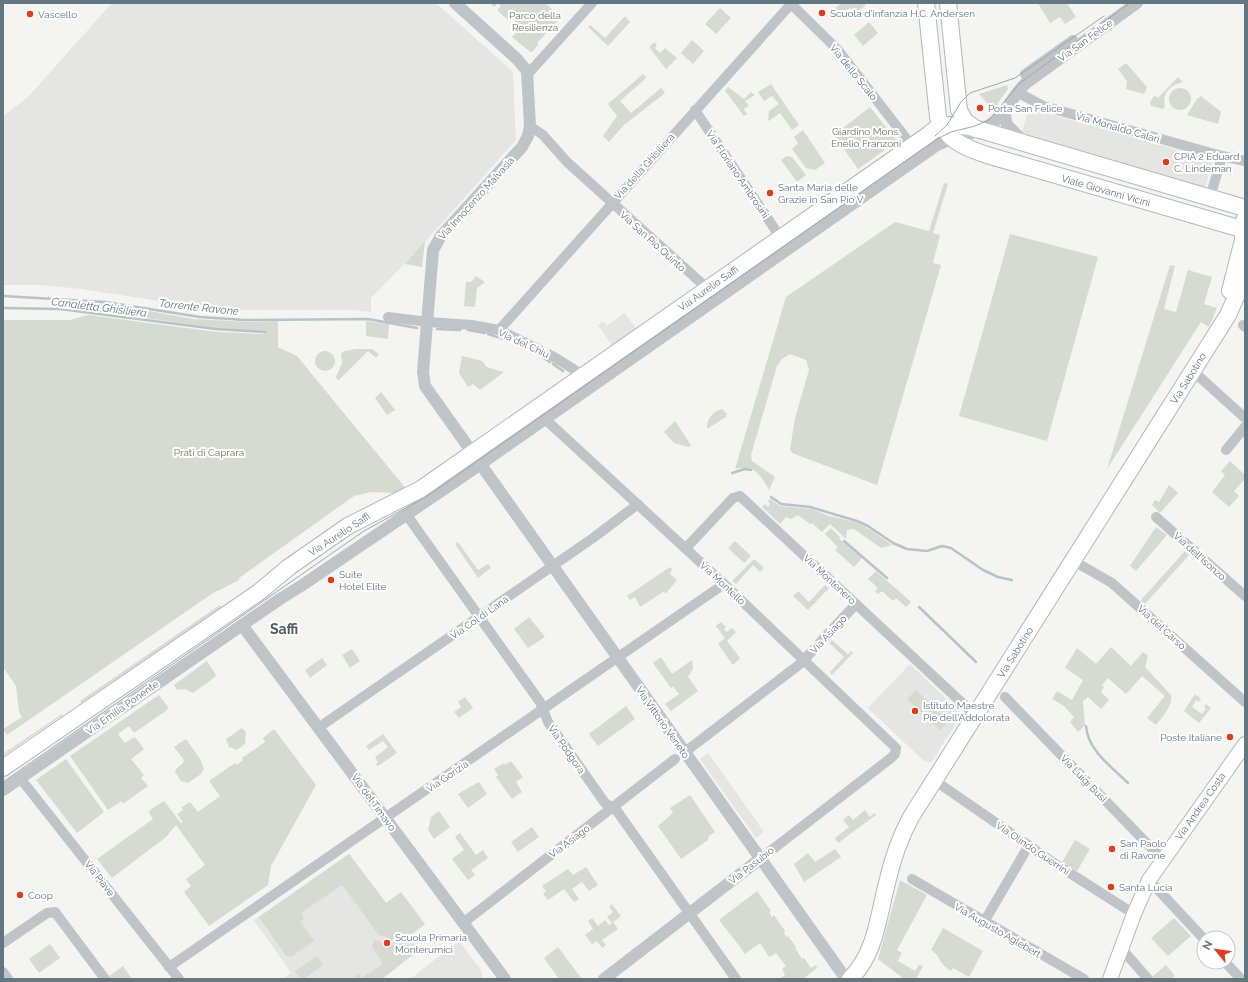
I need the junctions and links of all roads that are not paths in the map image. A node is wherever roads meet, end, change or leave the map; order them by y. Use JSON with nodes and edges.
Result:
{"nodes":[{"id":1,"x":455,"y":3,"type":"edge"},
{"id":2,"x":592,"y":3,"type":"edge"},
{"id":3,"x":791,"y":3,"type":"edge"},
{"id":4,"x":926,"y":3,"type":"edge"},
{"id":5,"x":948,"y":3,"type":"edge"},
{"id":6,"x":1137,"y":3,"type":"edge"},
{"id":7,"x":528,"y":74,"type":"junction"},
{"id":8,"x":1017,"y":92,"type":"junction"},
{"id":9,"x":695,"y":110,"type":"junction"},
{"id":10,"x":1004,"y":112,"type":"junction"},
{"id":11,"x":530,"y":126,"type":"junction"},
{"id":12,"x":943,"y":129,"type":"junction"},
{"id":13,"x":978,"y":130,"type":"junction"},
{"id":14,"x":912,"y":146,"type":"junction"},
{"id":15,"x":1029,"y":146,"type":"junction"},
{"id":16,"x":1222,"y":156,"type":"junction"},
{"id":17,"x":1245,"y":161,"type":"edge"},
{"id":18,"x":1210,"y":198,"type":"junction"},
{"id":19,"x":612,"y":203,"type":"junction"},
{"id":20,"x":1243,"y":207,"type":"edge"},
{"id":21,"x":1245,"y":230,"type":"edge"},
{"id":22,"x":779,"y":239,"type":"junction"},
{"id":23,"x":1245,"y":276,"type":"edge"},
{"id":24,"x":708,"y":289,"type":"junction"},
{"id":25,"x":388,"y":317,"type":"dead end"},
{"id":26,"x":428,"y":322,"type":"junction"},
{"id":27,"x":499,"y":330,"type":"junction"},
{"id":28,"x":1213,"y":339,"type":"junction"},
{"id":29,"x":1192,"y":371,"type":"junction"},
{"id":30,"x":581,"y":377,"type":"junction"},
{"id":31,"x":1245,"y":418,"type":"edge"},
{"id":32,"x":545,"y":419,"type":"junction"},
{"id":33,"x":1245,"y":426,"type":"edge"},
{"id":34,"x":1226,"y":450,"type":"dead end"},
{"id":35,"x":477,"y":458,"type":"junction"},
{"id":36,"x":638,"y":504,"type":"junction"},
{"id":37,"x":406,"y":514,"type":"junction"},
{"id":38,"x":1156,"y":517,"type":"dead end"},
{"id":39,"x":686,"y":548,"type":"junction"},
{"id":40,"x":1072,"y":560,"type":"junction"},
{"id":41,"x":553,"y":566,"type":"junction"},
{"id":42,"x":724,"y":584,"type":"junction"},
{"id":43,"x":1245,"y":596,"type":"edge"},
{"id":44,"x":856,"y":604,"type":"junction"},
{"id":45,"x":230,"y":612,"type":"joint"},
{"id":46,"x":479,"y":617,"type":"junction"},
{"id":47,"x":242,"y":625,"type":"junction"},
{"id":48,"x":618,"y":658,"type":"junction"},
{"id":49,"x":805,"y":660,"type":"junction"},
{"id":50,"x":1005,"y":697,"type":"dead end"},
{"id":51,"x":1245,"y":702,"type":"edge"},
{"id":52,"x":544,"y":709,"type":"junction"},
{"id":53,"x":975,"y":715,"type":"junction"},
{"id":54,"x":318,"y":728,"type":"junction"},
{"id":55,"x":897,"y":750,"type":"joint"},
{"id":56,"x":1243,"y":750,"type":"edge"},
{"id":57,"x":680,"y":756,"type":"junction"},
{"id":58,"x":3,"y":768,"type":"edge"},
{"id":59,"x":20,"y":778,"type":"junction"},
{"id":60,"x":934,"y":780,"type":"junction"},
{"id":61,"x":3,"y":790,"type":"edge"},
{"id":62,"x":612,"y":808,"type":"junction"},
{"id":63,"x":385,"y":818,"type":"junction"},
{"id":64,"x":1029,"y":845,"type":"junction"},
{"id":65,"x":760,"y":859,"type":"junction"},
{"id":66,"x":1162,"y":859,"type":"junction"},
{"id":67,"x":912,"y":879,"type":"dead end"},
{"id":68,"x":1149,"y":880,"type":"junction"},
{"id":69,"x":690,"y":913,"type":"junction"},
{"id":70,"x":1134,"y":914,"type":"junction"},
{"id":71,"x":984,"y":922,"type":"junction"},
{"id":72,"x":463,"y":923,"type":"junction"},
{"id":73,"x":1196,"y":931,"type":"edge"},
{"id":74,"x":3,"y":943,"type":"edge"},
{"id":75,"x":1121,"y":948,"type":"junction"},
{"id":76,"x":169,"y":966,"type":"junction"},
{"id":77,"x":1233,"y":970,"type":"edge"},
{"id":78,"x":3,"y":972,"type":"edge"},
{"id":79,"x":8,"y":979,"type":"edge"},
{"id":80,"x":105,"y":979,"type":"edge"},
{"id":81,"x":179,"y":979,"type":"edge"},
{"id":82,"x":505,"y":979,"type":"edge"},
{"id":83,"x":604,"y":979,"type":"edge"},
{"id":84,"x":736,"y":979,"type":"edge"},
{"id":85,"x":846,"y":979,"type":"edge"},
{"id":86,"x":850,"y":979,"type":"edge"},
{"id":87,"x":1084,"y":979,"type":"edge"},
{"id":88,"x":1110,"y":979,"type":"edge"},
{"id":89,"x":1148,"y":979,"type":"edge"},
{"id":90,"x":1241,"y":979,"type":"edge"}],
"edges":[{"from":1,"to":7,"type":"street"},
{"from":2,"to":7,"type":"street"},
{"from":3,"to":9,"type":"street","name":"Via della Ghisiliera"},
{"from":3,"to":14,"type":"street","name":"Via dello Scalo"},
{"from":4,"to":12,"type":"main road"},
{"from":5,"to":13,"type":"main road"},
{"from":6,"to":8,"type":"street","name":"Via San Felice"},
{"from":7,"to":11,"type":"street","name":"Via Innocenzo Malvasia"},
{"from":8,"to":10,"type":"street","name":"Via San Felice"},
{"from":8,"to":16,"type":"street","name":"Via Monaldo Calari"},
{"from":9,"to":19,"type":"street","name":"Via della Ghisiliera"},
{"from":9,"to":22,"type":"street","name":"Via Floriano Ambrosini"},
{"from":10,"to":13,"type":"street","name":"Via San Felice"},
{"from":10,"to":15,"type":"street"},
{"from":11,"to":19,"type":"street","name":"Via San Pio Quinto"},
{"from":11,"to":26,"type":"street","name":"Via Innocenzo Malvasia"},
{"from":12,"to":13,"type":"main road"},
{"from":12,"to":14,"type":"main road","name":"Via Aurelio Saffi"},
{"from":12,"to":21,"type":"main road","name":"Viale Giovanni Vicini"},
{"from":12,"to":32,"type":"street","name":"Via Aurelio Saffi"},
{"from":13,"to":15,"type":"main road"},
{"from":14,"to":22,"type":"main road","name":"Via Aurelio Saffi"},
{"from":15,"to":18,"type":"main road"},
{"from":16,"to":17,"type":"street","name":"Via Monaldo Calari"},
{"from":16,"to":18,"type":"street"},
{"from":18,"to":20,"type":"main road"},
{"from":19,"to":24,"type":"street","name":"Via San Pio Quinto"},
{"from":19,"to":27,"type":"street","name":"Via della Ghisiliera"},
{"from":20,"to":21,"type":"main road","name":"Via Sabotino"},
{"from":21,"to":28,"type":"main road","name":"Via Sabotino"},
{"from":22,"to":24,"type":"main road","name":"Via Aurelio Saffi"},
{"from":23,"to":28,"type":"main road","name":"Via Sabotino"},
{"from":24,"to":30,"type":"main road","name":"Via Aurelio Saffi"},
{"from":25,"to":26,"type":"street","name":"Via del Chiù"},
{"from":26,"to":27,"type":"street","name":"Via del Chiù"},
{"from":26,"to":35,"type":"street","name":"Via Innocenzo Malvasia"},
{"from":27,"to":30,"type":"street","name":"Via del Chiù"},
{"from":28,"to":29,"type":"main road","name":"Via Sabotino"},
{"from":29,"to":31,"type":"street"},
{"from":29,"to":40,"type":"main road","name":"Via Sabotino"},
{"from":30,"to":35,"type":"main road","name":"Via Aurelio Saffi"},
{"from":32,"to":35,"type":"street","name":"Via Aurelio Saffi"},
{"from":32,"to":36,"type":"street","name":"Via Montello"},
{"from":33,"to":34,"type":"street"},
{"from":35,"to":37,"type":"street","name":"Via Aurelio Saffi"},
{"from":35,"to":41,"type":"street","name":"Via Vittorio Veneto"},
{"from":35,"to":45,"type":"main road","name":"Via Aurelio Saffi"},
{"from":36,"to":39,"type":"street","name":"Via Montello"},
{"from":36,"to":41,"type":"street","name":"Via Col di Lana"},
{"from":37,"to":46,"type":"street","name":"Via Podgora"},
{"from":37,"to":47,"type":"street","name":"Via Aurelio Saffi"},
{"from":38,"to":43,"type":"street","name":"Via dell'Isonzo"},
{"from":39,"to":42,"type":"street","name":"Via Montello"},
{"from":39,"to":44,"type":"street","name":"Via Montenero"},
{"from":40,"to":51,"type":"street","name":"Via del Carso"},
{"from":40,"to":53,"type":"main road","name":"Via Sabotino"},
{"from":41,"to":46,"type":"street","name":"Via Col di Lana"},
{"from":41,"to":48,"type":"street","name":"Via Vittorio Veneto"},
{"from":42,"to":48,"type":"street","name":"Via Gorizia"},
{"from":42,"to":49,"type":"street","name":"Via Montello"},
{"from":44,"to":49,"type":"street","name":"Via Asiago"},
{"from":44,"to":53,"type":"street","name":"Via Montenero"},
{"from":45,"to":58,"type":"main road","name":"Via Emilia Ponente"},
{"from":46,"to":52,"type":"street","name":"Via Podgora"},
{"from":46,"to":54,"type":"street","name":"Via Col di Lana"},
{"from":47,"to":54,"type":"street","name":"Via del Timavo"},
{"from":47,"to":59,"type":"street","name":"Via Emilia Ponente"},
{"from":48,"to":52,"type":"street","name":"Via Gorizia"},
{"from":48,"to":57,"type":"street","name":"Via Vittorio Veneto"},
{"from":49,"to":55,"type":"street","name":"Via Montello"},
{"from":49,"to":57,"type":"street","name":"Via Asiago"},
{"from":50,"to":66,"type":"street","name":"Via Luigi Busi"},
{"from":52,"to":62,"type":"street","name":"Via Podgora"},
{"from":52,"to":63,"type":"street","name":"Via Gorizia"},
{"from":53,"to":60,"type":"main road","name":"Via Sabotino"},
{"from":54,"to":63,"type":"street","name":"Via del Timavo"},
{"from":55,"to":65,"type":"street","name":"Via Pasubio"},
{"from":56,"to":66,"type":"main road","name":"Via Andrea Costa"},
{"from":57,"to":62,"type":"street","name":"Via Asiago"},
{"from":57,"to":65,"type":"street","name":"Via Vittorio Veneto"},
{"from":59,"to":61,"type":"street","name":"Via Emilia Ponente"},
{"from":59,"to":76,"type":"street","name":"Via Piave"},
{"from":60,"to":64,"type":"street","name":"Via Olindo Guerrini"},
{"from":60,"to":86,"type":"main road","name":"Via Sabotino"},
{"from":62,"to":69,"type":"street","name":"Via Podgora"},
{"from":62,"to":72,"type":"street","name":"Via Asiago"},
{"from":63,"to":72,"type":"street","name":"Via del Timavo"},
{"from":63,"to":76,"type":"street","name":"Via Gorizia"},
{"from":64,"to":70,"type":"street","name":"Via Olindo Guerrini"},
{"from":64,"to":71,"type":"street"},
{"from":65,"to":69,"type":"street","name":"Via Pasubio"},
{"from":65,"to":85,"type":"street","name":"Via Vittorio Veneto"},
{"from":66,"to":68,"type":"main road","name":"Via Andrea Costa"},
{"from":67,"to":71,"type":"street","name":"Via Augusto Aglebert"},
{"from":68,"to":70,"type":"main road","name":"Via Andrea Costa"},
{"from":68,"to":73,"type":"street"},
{"from":69,"to":83,"type":"street","name":"Via Pasubio"},
{"from":69,"to":84,"type":"street","name":"Via Podgora"},
{"from":70,"to":75,"type":"main road","name":"Via Andrea Costa"},
{"from":71,"to":87,"type":"street","name":"Via Augusto Aglebert"},
{"from":72,"to":82,"type":"street","name":"Via del Timavo"},
{"from":74,"to":80,"type":"street"},
{"from":75,"to":88,"type":"main road","name":"Via Andrea Costa"},
{"from":75,"to":89,"type":"street"},
{"from":76,"to":81,"type":"street","name":"Via Piave"},
{"from":77,"to":90,"type":"street"},
{"from":78,"to":79,"type":"street"}]}
